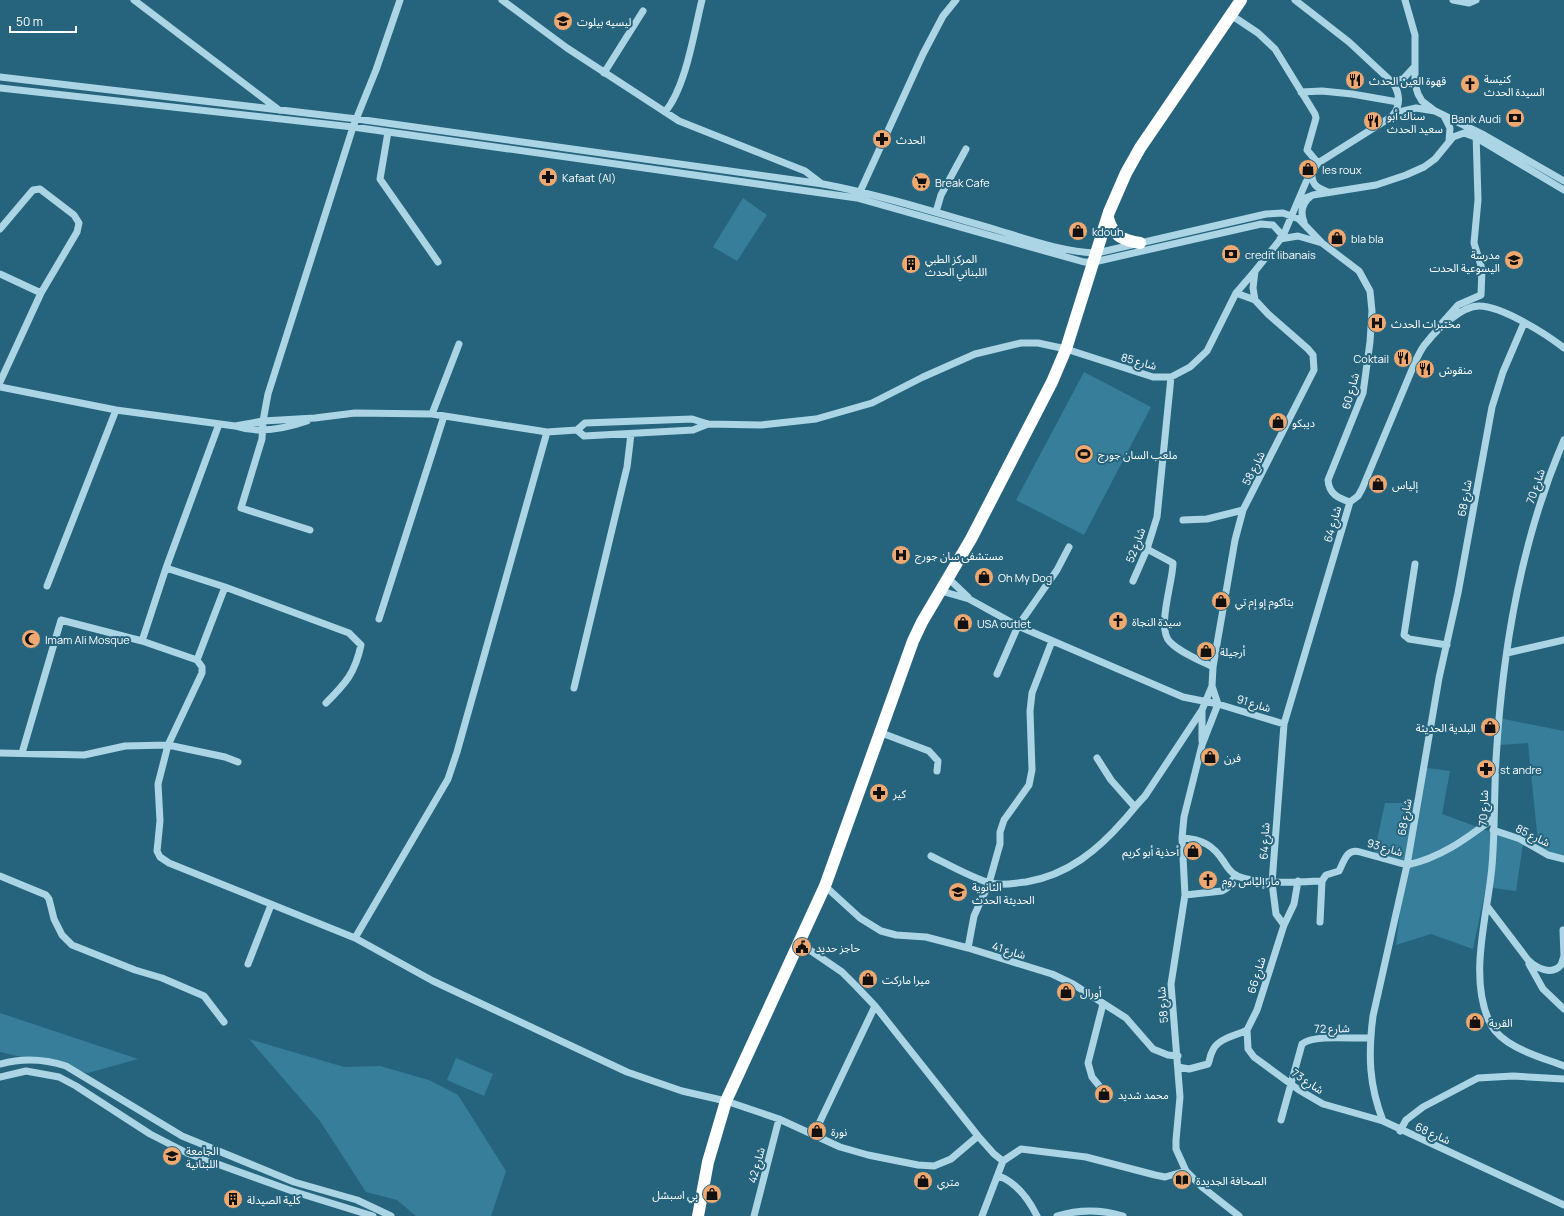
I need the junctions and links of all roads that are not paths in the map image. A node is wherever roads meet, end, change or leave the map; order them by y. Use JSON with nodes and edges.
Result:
{"nodes":[{"id":1,"x":134,"y":0,"type":"edge"},
{"id":2,"x":400,"y":0,"type":"edge"},
{"id":3,"x":502,"y":0,"type":"edge"},
{"id":4,"x":702,"y":0,"type":"edge"},
{"id":5,"x":956,"y":0,"type":"edge"},
{"id":6,"x":1241,"y":0,"type":"edge"},
{"id":7,"x":1295,"y":0,"type":"edge"},
{"id":8,"x":1405,"y":0,"type":"edge"},
{"id":9,"x":1453,"y":0,"type":"edge"},
{"id":10,"x":1476,"y":0,"type":"edge"},
{"id":11,"x":643,"y":11,"type":"dead end"},
{"id":12,"x":1231,"y":15,"type":"junction"},
{"id":13,"x":1415,"y":66,"type":"junction"},
{"id":14,"x":604,"y":73,"type":"junction"},
{"id":15,"x":0,"y":77,"type":"edge"},
{"id":16,"x":1392,"y":82,"type":"junction"},
{"id":17,"x":0,"y":88,"type":"edge"},
{"id":18,"x":1300,"y":92,"type":"junction"},
{"id":19,"x":1398,"y":102,"type":"junction"},
{"id":20,"x":280,"y":110,"type":"junction"},
{"id":21,"x":1435,"y":111,"type":"junction"},
{"id":22,"x":665,"y":112,"type":"junction"},
{"id":23,"x":1443,"y":115,"type":"junction"},
{"id":24,"x":357,"y":119,"type":"junction"},
{"id":25,"x":1388,"y":119,"type":"junction"},
{"id":26,"x":353,"y":127,"type":"junction"},
{"id":27,"x":388,"y":132,"type":"junction"},
{"id":28,"x":1476,"y":134,"type":"junction"},
{"id":29,"x":1449,"y":142,"type":"junction"},
{"id":30,"x":966,"y":149,"type":"dead end"},
{"id":31,"x":1318,"y":163,"type":"junction"},
{"id":32,"x":1312,"y":171,"type":"junction"},
{"id":33,"x":1564,"y":181,"type":"edge"},
{"id":34,"x":822,"y":184,"type":"junction"},
{"id":35,"x":1564,"y":190,"type":"edge"},
{"id":36,"x":860,"y":191,"type":"junction"},
{"id":37,"x":1329,"y":192,"type":"junction"},
{"id":38,"x":822,"y":193,"type":"junction"},
{"id":39,"x":1319,"y":194,"type":"junction"},
{"id":40,"x":857,"y":198,"type":"junction"},
{"id":41,"x":1298,"y":201,"type":"junction"},
{"id":42,"x":936,"y":212,"type":"junction"},
{"id":43,"x":1292,"y":215,"type":"junction"},
{"id":44,"x":1108,"y":218,"type":"junction"},
{"id":45,"x":1305,"y":224,"type":"junction"},
{"id":46,"x":0,"y":230,"type":"edge"},
{"id":47,"x":1282,"y":237,"type":"junction"},
{"id":48,"x":1140,"y":243,"type":"junction"},
{"id":49,"x":1322,"y":243,"type":"junction"},
{"id":50,"x":1096,"y":258,"type":"junction"},
{"id":51,"x":438,"y":262,"type":"dead end"},
{"id":52,"x":1255,"y":271,"type":"junction"},
{"id":53,"x":0,"y":274,"type":"edge"},
{"id":54,"x":41,"y":292,"type":"junction"},
{"id":55,"x":1236,"y":293,"type":"junction"},
{"id":56,"x":1255,"y":300,"type":"junction"},
{"id":57,"x":1524,"y":323,"type":"junction"},
{"id":58,"x":1438,"y":331,"type":"junction"},
{"id":59,"x":459,"y":344,"type":"dead end"},
{"id":60,"x":1564,"y":348,"type":"edge"},
{"id":61,"x":1066,"y":349,"type":"junction"},
{"id":62,"x":1172,"y":377,"type":"junction"},
{"id":63,"x":0,"y":382,"type":"edge"},
{"id":64,"x":0,"y":387,"type":"edge"},
{"id":65,"x":116,"y":410,"type":"junction"},
{"id":66,"x":432,"y":414,"type":"junction"},
{"id":67,"x":444,"y":416,"type":"junction"},
{"id":68,"x":315,"y":418,"type":"junction"},
{"id":69,"x":263,"y":421,"type":"junction"},
{"id":70,"x":219,"y":424,"type":"junction"},
{"id":71,"x":708,"y":424,"type":"junction"},
{"id":72,"x":235,"y":426,"type":"junction"},
{"id":73,"x":263,"y":430,"type":"junction"},
{"id":74,"x":577,"y":430,"type":"junction"},
{"id":75,"x":547,"y":432,"type":"junction"},
{"id":76,"x":631,"y":434,"type":"junction"},
{"id":77,"x":1564,"y":440,"type":"edge"},
{"id":78,"x":1350,"y":502,"type":"junction"},
{"id":79,"x":1243,"y":510,"type":"junction"},
{"id":80,"x":1183,"y":520,"type":"dead end"},
{"id":81,"x":310,"y":530,"type":"dead end"},
{"id":82,"x":1069,"y":547,"type":"dead end"},
{"id":83,"x":1147,"y":550,"type":"junction"},
{"id":84,"x":1416,"y":564,"type":"dead end"},
{"id":85,"x":166,"y":568,"type":"junction"},
{"id":86,"x":949,"y":579,"type":"junction"},
{"id":87,"x":1133,"y":581,"type":"dead end"},
{"id":88,"x":48,"y":586,"type":"dead end"},
{"id":89,"x":225,"y":587,"type":"junction"},
{"id":90,"x":941,"y":591,"type":"junction"},
{"id":91,"x":969,"y":599,"type":"junction"},
{"id":92,"x":378,"y":619,"type":"dead end"},
{"id":93,"x":1018,"y":626,"type":"junction"},
{"id":94,"x":1564,"y":640,"type":"edge"},
{"id":95,"x":142,"y":641,"type":"junction"},
{"id":96,"x":1052,"y":641,"type":"junction"},
{"id":97,"x":1447,"y":645,"type":"junction"},
{"id":98,"x":1507,"y":653,"type":"junction"},
{"id":99,"x":197,"y":660,"type":"junction"},
{"id":100,"x":1213,"y":667,"type":"junction"},
{"id":101,"x":997,"y":674,"type":"dead end"},
{"id":102,"x":1212,"y":686,"type":"junction"},
{"id":103,"x":574,"y":688,"type":"dead end"},
{"id":104,"x":1204,"y":702,"type":"junction"},
{"id":105,"x":326,"y":703,"type":"dead end"},
{"id":106,"x":1218,"y":704,"type":"junction"},
{"id":107,"x":1202,"y":710,"type":"junction"},
{"id":108,"x":1284,"y":724,"type":"junction"},
{"id":109,"x":879,"y":732,"type":"junction"},
{"id":110,"x":168,"y":745,"type":"junction"},
{"id":111,"x":1202,"y":745,"type":"junction"},
{"id":112,"x":0,"y":753,"type":"edge"},
{"id":113,"x":22,"y":753,"type":"junction"},
{"id":114,"x":1097,"y":758,"type":"dead end"},
{"id":115,"x":238,"y":762,"type":"dead end"},
{"id":116,"x":937,"y":771,"type":"dead end"},
{"id":117,"x":1134,"y":806,"type":"junction"},
{"id":118,"x":1494,"y":818,"type":"junction"},
{"id":119,"x":1493,"y":830,"type":"junction"},
{"id":120,"x":1182,"y":838,"type":"junction"},
{"id":121,"x":931,"y":856,"type":"dead end"},
{"id":122,"x":1564,"y":859,"type":"edge"},
{"id":123,"x":1407,"y":865,"type":"junction"},
{"id":124,"x":1236,"y":875,"type":"junction"},
{"id":125,"x":0,"y":876,"type":"edge"},
{"id":126,"x":1298,"y":881,"type":"junction"},
{"id":127,"x":1322,"y":881,"type":"junction"},
{"id":128,"x":990,"y":883,"type":"junction"},
{"id":129,"x":1272,"y":883,"type":"junction"},
{"id":130,"x":824,"y":886,"type":"junction"},
{"id":131,"x":1185,"y":894,"type":"junction"},
{"id":132,"x":271,"y":905,"type":"junction"},
{"id":133,"x":1487,"y":906,"type":"junction"},
{"id":134,"x":1320,"y":922,"type":"dead end"},
{"id":135,"x":1284,"y":925,"type":"junction"},
{"id":136,"x":1563,"y":930,"type":"dead end"},
{"id":137,"x":355,"y":938,"type":"junction"},
{"id":138,"x":798,"y":942,"type":"junction"},
{"id":139,"x":968,"y":948,"type":"junction"},
{"id":140,"x":1528,"y":960,"type":"junction"},
{"id":141,"x":248,"y":964,"type":"dead end"},
{"id":142,"x":1103,"y":1004,"type":"junction"},
{"id":143,"x":875,"y":1006,"type":"junction"},
{"id":144,"x":1564,"y":1009,"type":"edge"},
{"id":145,"x":224,"y":1022,"type":"dead end"},
{"id":146,"x":1247,"y":1030,"type":"junction"},
{"id":147,"x":1370,"y":1038,"type":"junction"},
{"id":148,"x":1178,"y":1056,"type":"junction"},
{"id":149,"x":0,"y":1064,"type":"edge"},
{"id":150,"x":1564,"y":1066,"type":"edge"},
{"id":151,"x":1178,"y":1067,"type":"junction"},
{"id":152,"x":0,"y":1076,"type":"edge"},
{"id":153,"x":1564,"y":1079,"type":"edge"},
{"id":154,"x":1290,"y":1084,"type":"junction"},
{"id":155,"x":1105,"y":1093,"type":"dead end"},
{"id":156,"x":726,"y":1101,"type":"junction"},
{"id":157,"x":779,"y":1119,"type":"junction"},
{"id":158,"x":1280,"y":1120,"type":"dead end"},
{"id":159,"x":1383,"y":1121,"type":"junction"},
{"id":160,"x":1400,"y":1130,"type":"junction"},
{"id":161,"x":814,"y":1134,"type":"junction"},
{"id":162,"x":978,"y":1136,"type":"junction"},
{"id":163,"x":208,"y":1148,"type":"junction"},
{"id":164,"x":204,"y":1160,"type":"junction"},
{"id":165,"x":1003,"y":1161,"type":"junction"},
{"id":166,"x":1186,"y":1171,"type":"junction"},
{"id":167,"x":999,"y":1176,"type":"junction"},
{"id":168,"x":1563,"y":1203,"type":"edge"},
{"id":169,"x":373,"y":1216,"type":"edge"},
{"id":170,"x":391,"y":1216,"type":"edge"},
{"id":171,"x":698,"y":1216,"type":"edge"},
{"id":172,"x":754,"y":1216,"type":"edge"},
{"id":173,"x":982,"y":1216,"type":"edge"},
{"id":174,"x":1037,"y":1216,"type":"edge"},
{"id":175,"x":1057,"y":1216,"type":"edge"},
{"id":176,"x":1123,"y":1216,"type":"edge"},
{"id":177,"x":1239,"y":1216,"type":"edge"}],
"edges":[{"from":1,"to":20,"type":"street"},
{"from":2,"to":24,"type":"street"},
{"from":3,"to":14,"type":"street"},
{"from":4,"to":22,"type":"street"},
{"from":5,"to":36,"type":"street"},
{"from":6,"to":12,"type":"highway"},
{"from":7,"to":16,"type":"street"},
{"from":8,"to":13,"type":"street"},
{"from":9,"to":10,"type":"street"},
{"from":11,"to":14,"type":"street"},
{"from":12,"to":18,"type":"street"},
{"from":12,"to":44,"type":"highway"},
{"from":13,"to":16,"type":"street"},
{"from":13,"to":21,"type":"street"},
{"from":14,"to":22,"type":"street"},
{"from":15,"to":20,"type":"street"},
{"from":16,"to":19,"type":"street"},
{"from":17,"to":26,"type":"street"},
{"from":18,"to":19,"type":"street"},
{"from":18,"to":31,"type":"street"},
{"from":19,"to":25,"type":"street"},
{"from":20,"to":24,"type":"street"},
{"from":21,"to":23,"type":"street"},
{"from":21,"to":25,"type":"street"},
{"from":22,"to":34,"type":"street"},
{"from":23,"to":28,"type":"street"},
{"from":23,"to":29,"type":"street"},
{"from":24,"to":26,"type":"street"},
{"from":24,"to":34,"type":"street"},
{"from":25,"to":31,"type":"street"},
{"from":26,"to":27,"type":"street"},
{"from":26,"to":69,"type":"street"},
{"from":27,"to":38,"type":"street"},
{"from":27,"to":51,"type":"street"},
{"from":28,"to":29,"type":"street"},
{"from":28,"to":33,"type":"street"},
{"from":28,"to":35,"type":"street"},
{"from":28,"to":58,"type":"street"},
{"from":29,"to":37,"type":"street"},
{"from":30,"to":42,"type":"street"},
{"from":31,"to":32,"type":"street"},
{"from":32,"to":37,"type":"street"},
{"from":32,"to":41,"type":"street"},
{"from":34,"to":36,"type":"street"},
{"from":34,"to":38,"type":"street"},
{"from":36,"to":40,"type":"street"},
{"from":36,"to":42,"type":"street"},
{"from":37,"to":39,"type":"street"},
{"from":38,"to":40,"type":"street"},
{"from":39,"to":41,"type":"street"},
{"from":39,"to":45,"type":"street"},
{"from":40,"to":50,"type":"street"},
{"from":41,"to":43,"type":"street"},
{"from":42,"to":50,"type":"street"},
{"from":43,"to":45,"type":"street","name":"شارع 60"},
{"from":43,"to":47,"type":"street"},
{"from":43,"to":48,"type":"street"},
{"from":44,"to":48,"type":"highway"},
{"from":44,"to":50,"type":"highway"},
{"from":45,"to":49,"type":"street","name":"شارع 60"},
{"from":46,"to":54,"type":"street"},
{"from":47,"to":49,"type":"street"},
{"from":47,"to":50,"type":"street"},
{"from":47,"to":52,"type":"street"},
{"from":48,"to":50,"type":"street"},
{"from":49,"to":78,"type":"street","name":"شارع 60"},
{"from":50,"to":61,"type":"highway"},
{"from":52,"to":55,"type":"street"},
{"from":52,"to":56,"type":"street"},
{"from":53,"to":54,"type":"street"},
{"from":54,"to":63,"type":"street"},
{"from":55,"to":56,"type":"street"},
{"from":55,"to":62,"type":"street"},
{"from":56,"to":79,"type":"street","name":"شارع 58"},
{"from":57,"to":58,"type":"street","name":"شارع 64"},
{"from":57,"to":60,"type":"street","name":"شارع 64"},
{"from":57,"to":97,"type":"street","name":"شارع 68"},
{"from":58,"to":78,"type":"street","name":"شارع 64"},
{"from":59,"to":66,"type":"street"},
{"from":61,"to":62,"type":"street","name":"شارع 85"},
{"from":61,"to":71,"type":"street","name":"شارع 85"},
{"from":61,"to":86,"type":"highway"},
{"from":62,"to":83,"type":"street","name":"شارع 52"},
{"from":64,"to":65,"type":"street"},
{"from":65,"to":70,"type":"street"},
{"from":65,"to":88,"type":"street"},
{"from":66,"to":67,"type":"street"},
{"from":66,"to":68,"type":"street"},
{"from":67,"to":75,"type":"street"},
{"from":67,"to":92,"type":"street"},
{"from":68,"to":69,"type":"street"},
{"from":68,"to":73,"type":"street"},
{"from":69,"to":72,"type":"street"},
{"from":69,"to":73,"type":"street"},
{"from":70,"to":72,"type":"street"},
{"from":70,"to":85,"type":"street"},
{"from":71,"to":74,"type":"street"},
{"from":71,"to":76,"type":"street"},
{"from":72,"to":73,"type":"street"},
{"from":73,"to":81,"type":"street"},
{"from":74,"to":75,"type":"street"},
{"from":74,"to":76,"type":"street"},
{"from":75,"to":137,"type":"street"},
{"from":76,"to":103,"type":"street"},
{"from":77,"to":98,"type":"street","name":"شارع 70"},
{"from":78,"to":108,"type":"street","name":"شارع 64"},
{"from":79,"to":80,"type":"street"},
{"from":79,"to":100,"type":"street","name":"شارع 58"},
{"from":82,"to":93,"type":"street"},
{"from":83,"to":87,"type":"street","name":"شارع 52"},
{"from":83,"to":100,"type":"street"},
{"from":84,"to":97,"type":"street"},
{"from":85,"to":89,"type":"street"},
{"from":85,"to":95,"type":"street"},
{"from":86,"to":90,"type":"highway"},
{"from":86,"to":91,"type":"street"},
{"from":89,"to":99,"type":"street"},
{"from":89,"to":105,"type":"street"},
{"from":90,"to":91,"type":"street"},
{"from":90,"to":109,"type":"highway"},
{"from":91,"to":93,"type":"street","name":"شارع 91"},
{"from":93,"to":96,"type":"street","name":"شارع 91"},
{"from":93,"to":101,"type":"street"},
{"from":94,"to":98,"type":"street"},
{"from":95,"to":99,"type":"street"},
{"from":95,"to":113,"type":"street"},
{"from":96,"to":104,"type":"street","name":"شارع 91"},
{"from":96,"to":128,"type":"street"},
{"from":97,"to":123,"type":"street","name":"شارع 68"},
{"from":98,"to":118,"type":"street","name":"شارع 70"},
{"from":99,"to":110,"type":"street"},
{"from":100,"to":102,"type":"street","name":"شارع 58"},
{"from":102,"to":104,"type":"street","name":"شارع 58"},
{"from":102,"to":106,"type":"street","name":"شارع 58"},
{"from":104,"to":106,"type":"street","name":"شارع 91"},
{"from":104,"to":107,"type":"street","name":"شارع 58"},
{"from":106,"to":108,"type":"street","name":"شارع 91"},
{"from":106,"to":111,"type":"street","name":"شارع 58"},
{"from":107,"to":111,"type":"street","name":"شارع 58"},
{"from":107,"to":117,"type":"street"},
{"from":108,"to":129,"type":"street","name":"شارع 64"},
{"from":109,"to":116,"type":"street"},
{"from":109,"to":130,"type":"highway"},
{"from":110,"to":113,"type":"street"},
{"from":110,"to":115,"type":"street"},
{"from":110,"to":132,"type":"street"},
{"from":111,"to":120,"type":"street","name":"شارع 58"},
{"from":112,"to":113,"type":"street"},
{"from":114,"to":117,"type":"street"},
{"from":117,"to":128,"type":"street"},
{"from":118,"to":119,"type":"street","name":"شارع 70"},
{"from":118,"to":123,"type":"street","name":"شارع 93"},
{"from":119,"to":122,"type":"street","name":"شارع 85"},
{"from":119,"to":133,"type":"street","name":"شارع 70"},
{"from":120,"to":124,"type":"street"},
{"from":120,"to":131,"type":"street","name":"شارع 58"},
{"from":121,"to":128,"type":"street"},
{"from":123,"to":127,"type":"street","name":"شارع 93"},
{"from":123,"to":147,"type":"street","name":"شارع 68"},
{"from":124,"to":129,"type":"street"},
{"from":124,"to":131,"type":"street"},
{"from":125,"to":145,"type":"street"},
{"from":126,"to":127,"type":"street"},
{"from":126,"to":129,"type":"street"},
{"from":126,"to":135,"type":"street","name":"شارع 66"},
{"from":127,"to":134,"type":"street"},
{"from":128,"to":139,"type":"street"},
{"from":129,"to":135,"type":"street"},
{"from":130,"to":138,"type":"highway"},
{"from":130,"to":139,"type":"street","name":"شارع 41"},
{"from":131,"to":148,"type":"street","name":"شارع 58"},
{"from":132,"to":137,"type":"street"},
{"from":132,"to":141,"type":"street"},
{"from":133,"to":140,"type":"street"},
{"from":133,"to":150,"type":"street","name":"شارع 70"},
{"from":135,"to":146,"type":"street","name":"شارع 66"},
{"from":136,"to":140,"type":"street"},
{"from":137,"to":156,"type":"street"},
{"from":138,"to":143,"type":"street"},
{"from":138,"to":156,"type":"highway"},
{"from":139,"to":142,"type":"street","name":"شارع 41"},
{"from":140,"to":144,"type":"street"},
{"from":142,"to":148,"type":"street","name":"شارع 41"},
{"from":142,"to":155,"type":"street"},
{"from":143,"to":161,"type":"street"},
{"from":143,"to":162,"type":"street"},
{"from":146,"to":151,"type":"street"},
{"from":146,"to":154,"type":"street","name":"شارع 73"},
{"from":147,"to":154,"type":"street","name":"شارع 72"},
{"from":147,"to":159,"type":"street","name":"شارع 68"},
{"from":148,"to":151,"type":"street","name":"شارع 58"},
{"from":149,"to":163,"type":"street"},
{"from":151,"to":166,"type":"street","name":"شارع 58"},
{"from":152,"to":164,"type":"street"},
{"from":153,"to":160,"type":"street"},
{"from":154,"to":158,"type":"street","name":"شارع 72"},
{"from":154,"to":159,"type":"street","name":"شارع 73"},
{"from":156,"to":157,"type":"street"},
{"from":156,"to":171,"type":"highway"},
{"from":157,"to":161,"type":"street"},
{"from":157,"to":172,"type":"street","name":"شارع 42"},
{"from":159,"to":160,"type":"street","name":"شارع 68"},
{"from":160,"to":168,"type":"street","name":"شارع 68"},
{"from":161,"to":162,"type":"street"},
{"from":162,"to":165,"type":"street"},
{"from":163,"to":164,"type":"street"},
{"from":163,"to":170,"type":"street"},
{"from":164,"to":169,"type":"street"},
{"from":165,"to":166,"type":"street"},
{"from":165,"to":167,"type":"street"},
{"from":166,"to":177,"type":"street","name":"شارع 58"},
{"from":167,"to":173,"type":"street"},
{"from":167,"to":174,"type":"street"},
{"from":175,"to":176,"type":"street"}]}
